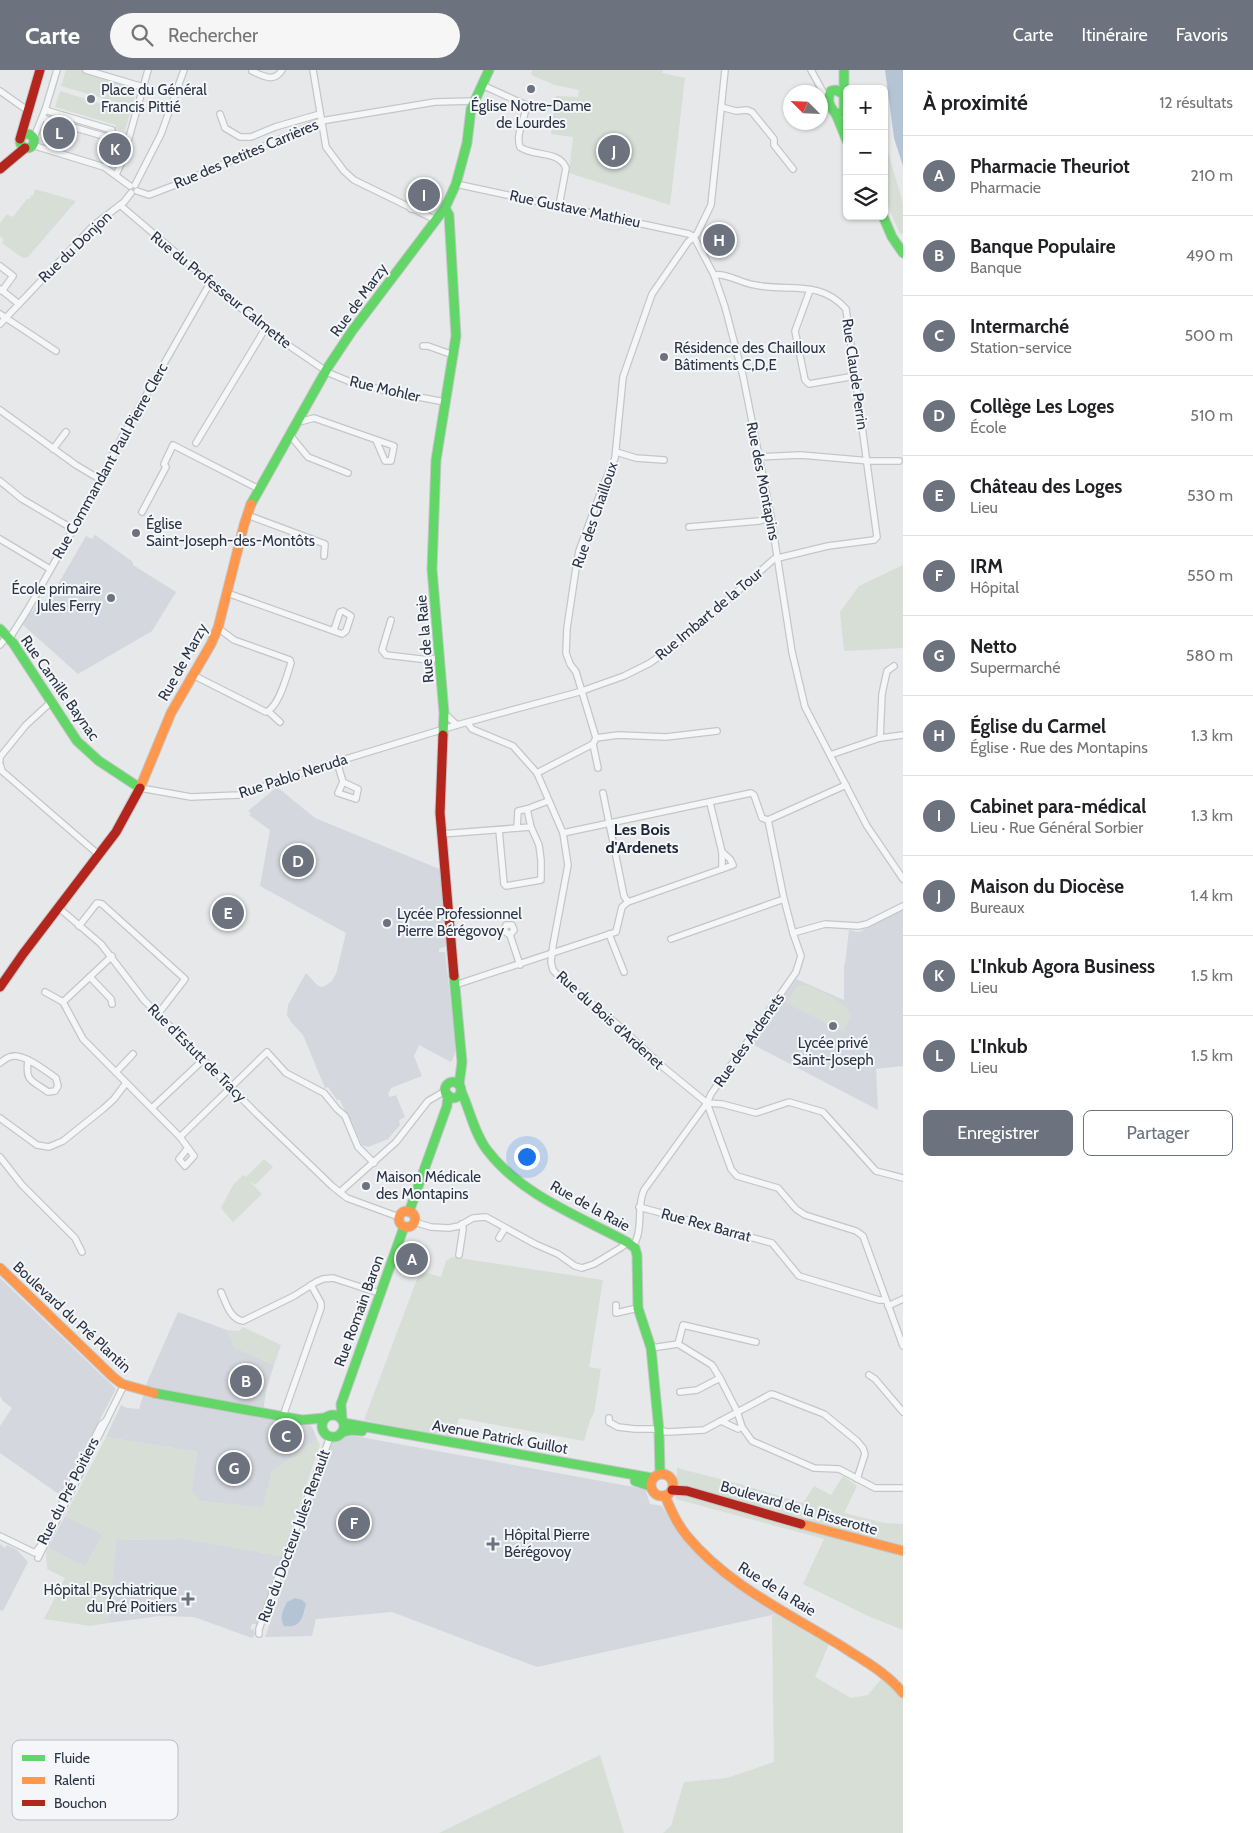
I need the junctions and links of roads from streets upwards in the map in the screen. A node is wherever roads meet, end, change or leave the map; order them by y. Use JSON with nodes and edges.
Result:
{"nodes":[{"id":1,"x":40,"y":70,"type":"edge"},
{"id":2,"x":57,"y":70,"type":"edge"},
{"id":3,"x":86,"y":70,"type":"edge"},
{"id":4,"x":148,"y":70,"type":"edge"},
{"id":5,"x":184,"y":70,"type":"edge"},
{"id":6,"x":282,"y":70,"type":"edge"},
{"id":7,"x":313,"y":70,"type":"edge"},
{"id":8,"x":489,"y":70,"type":"edge"},
{"id":9,"x":725,"y":70,"type":"edge"},
{"id":10,"x":810,"y":70,"type":"edge"},
{"id":11,"x":252,"y":71,"type":"edge"},
{"id":12,"x":844,"y":72,"type":"edge"},
{"id":13,"x":482,"y":85,"type":"junction"},
{"id":14,"x":819,"y":85,"type":"edge"},
{"id":15,"x":143,"y":86,"type":"junction"},
{"id":16,"x":0,"y":91,"type":"edge"},
{"id":17,"x":840,"y":92,"type":"junction"},
{"id":18,"x":828,"y":94,"type":"edge"},
{"id":19,"x":475,"y":101,"type":"junction"},
{"id":20,"x":828,"y":101,"type":"edge"},
{"id":21,"x":721,"y":107,"type":"junction"},
{"id":22,"x":30,"y":109,"type":"junction"},
{"id":23,"x":45,"y":110,"type":"junction"},
{"id":24,"x":839,"y":113,"type":"junction"},
{"id":25,"x":220,"y":114,"type":"dead end"},
{"id":26,"x":320,"y":114,"type":"junction"},
{"id":27,"x":42,"y":118,"type":"junction"},
{"id":28,"x":321,"y":121,"type":"junction"},
{"id":29,"x":844,"y":130,"type":"edge"},
{"id":30,"x":29,"y":142,"type":"junction"},
{"id":31,"x":1,"y":167,"type":"edge"},
{"id":32,"x":794,"y":169,"type":"dead end"},
{"id":33,"x":116,"y":175,"type":"junction"},
{"id":34,"x":456,"y":184,"type":"junction"},
{"id":35,"x":133,"y":189,"type":"junction"},
{"id":36,"x":418,"y":191,"type":"dead end"},
{"id":37,"x":120,"y":205,"type":"junction"},
{"id":38,"x":559,"y":206,"type":"junction"},
{"id":39,"x":445,"y":208,"type":"junction"},
{"id":40,"x":411,"y":209,"type":"junction"},
{"id":41,"x":436,"y":220,"type":"junction"},
{"id":42,"x":885,"y":220,"type":"edge"},
{"id":43,"x":694,"y":237,"type":"junction"},
{"id":44,"x":903,"y":253,"type":"edge"},
{"id":45,"x":0,"y":266,"type":"edge"},
{"id":46,"x":714,"y":275,"type":"junction"},
{"id":47,"x":210,"y":283,"type":"junction"},
{"id":48,"x":1,"y":290,"type":"edge"},
{"id":49,"x":810,"y":290,"type":"junction"},
{"id":50,"x":19,"y":303,"type":"junction"},
{"id":51,"x":0,"y":314,"type":"edge"},
{"id":52,"x":6,"y":318,"type":"junction"},
{"id":53,"x":0,"y":324,"type":"edge"},
{"id":54,"x":265,"y":328,"type":"junction"},
{"id":55,"x":423,"y":346,"type":"dead end"},
{"id":56,"x":56,"y":351,"type":"dead end"},
{"id":57,"x":453,"y":355,"type":"junction"},
{"id":58,"x":326,"y":371,"type":"junction"},
{"id":59,"x":855,"y":376,"type":"junction"},
{"id":60,"x":445,"y":402,"type":"junction"},
{"id":61,"x":0,"y":410,"type":"edge"},
{"id":62,"x":299,"y":420,"type":"junction"},
{"id":63,"x":66,"y":432,"type":"dead end"},
{"id":64,"x":290,"y":436,"type":"junction"},
{"id":65,"x":376,"y":440,"type":"dead end"},
{"id":66,"x":196,"y":444,"type":"dead end"},
{"id":67,"x":53,"y":449,"type":"junction"},
{"id":68,"x":616,"y":452,"type":"junction"},
{"id":69,"x":759,"y":457,"type":"junction"},
{"id":70,"x":664,"y":460,"type":"dead end"},
{"id":71,"x":866,"y":461,"type":"junction"},
{"id":72,"x":899,"y":461,"type":"dead end"},
{"id":73,"x":348,"y":473,"type":"dead end"},
{"id":74,"x":100,"y":480,"type":"junction"},
{"id":75,"x":0,"y":481,"type":"edge"},
{"id":76,"x":260,"y":489,"type":"junction"},
{"id":77,"x":142,"y":512,"type":"dead end"},
{"id":78,"x":247,"y":515,"type":"junction"},
{"id":79,"x":771,"y":517,"type":"junction"},
{"id":80,"x":690,"y":528,"type":"dead end"},
{"id":81,"x":73,"y":529,"type":"junction"},
{"id":82,"x":0,"y":539,"type":"edge"},
{"id":83,"x":324,"y":556,"type":"dead end"},
{"id":84,"x":778,"y":557,"type":"junction"},
{"id":85,"x":50,"y":569,"type":"junction"},
{"id":86,"x":227,"y":593,"type":"junction"},
{"id":87,"x":391,"y":620,"type":"dead end"},
{"id":88,"x":218,"y":628,"type":"junction"},
{"id":89,"x":0,"y":630,"type":"edge"},
{"id":90,"x":334,"y":630,"type":"dead end"},
{"id":91,"x":8,"y":637,"type":"junction"},
{"id":92,"x":0,"y":645,"type":"edge"},
{"id":93,"x":440,"y":657,"type":"junction"},
{"id":94,"x":894,"y":666,"type":"dead end"},
{"id":95,"x":193,"y":675,"type":"junction"},
{"id":96,"x":582,"y":691,"type":"junction"},
{"id":97,"x":51,"y":702,"type":"junction"},
{"id":98,"x":269,"y":712,"type":"junction"},
{"id":99,"x":444,"y":713,"type":"junction"},
{"id":100,"x":280,"y":722,"type":"dead end"},
{"id":101,"x":468,"y":723,"type":"junction"},
{"id":102,"x":457,"y":725,"type":"junction"},
{"id":103,"x":444,"y":730,"type":"junction"},
{"id":104,"x":717,"y":731,"type":"dead end"},
{"id":105,"x":903,"y":735,"type":"edge"},
{"id":106,"x":596,"y":738,"type":"junction"},
{"id":107,"x":880,"y":738,"type":"junction"},
{"id":108,"x":593,"y":744,"type":"junction"},
{"id":109,"x":830,"y":755,"type":"junction"},
{"id":110,"x":0,"y":760,"type":"edge"},
{"id":111,"x":337,"y":762,"type":"junction"},
{"id":112,"x":0,"y":764,"type":"edge"},
{"id":113,"x":598,"y":768,"type":"dead end"},
{"id":114,"x":537,"y":773,"type":"junction"},
{"id":115,"x":343,"y":782,"type":"dead end"},
{"id":116,"x":846,"y":785,"type":"junction"},
{"id":117,"x":140,"y":788,"type":"junction"},
{"id":118,"x":603,"y":793,"type":"dead end"},
{"id":119,"x":548,"y":801,"type":"junction"},
{"id":120,"x":710,"y":803,"type":"junction"},
{"id":121,"x":527,"y":808,"type":"junction"},
{"id":122,"x":768,"y":820,"type":"junction"},
{"id":123,"x":609,"y":824,"type":"junction"},
{"id":124,"x":531,"y":827,"type":"junction"},
{"id":125,"x":517,"y":828,"type":"junction"},
{"id":126,"x":499,"y":830,"type":"junction"},
{"id":127,"x":563,"y":833,"type":"junction"},
{"id":128,"x":442,"y":834,"type":"junction"},
{"id":129,"x":722,"y":852,"type":"junction"},
{"id":130,"x":98,"y":855,"type":"junction"},
{"id":131,"x":722,"y":869,"type":"junction"},
{"id":132,"x":903,"y":879,"type":"edge"},
{"id":133,"x":784,"y":899,"type":"junction"},
{"id":134,"x":628,"y":902,"type":"junction"},
{"id":135,"x":903,"y":906,"type":"edge"},
{"id":136,"x":59,"y":908,"type":"junction"},
{"id":137,"x":79,"y":926,"type":"junction"},
{"id":138,"x":793,"y":933,"type":"junction"},
{"id":139,"x":609,"y":934,"type":"junction"},
{"id":140,"x":510,"y":936,"type":"dead end"},
{"id":141,"x":671,"y":939,"type":"dead end"},
{"id":142,"x":553,"y":953,"type":"junction"},
{"id":143,"x":112,"y":956,"type":"junction"},
{"id":144,"x":520,"y":965,"type":"junction"},
{"id":145,"x":624,"y":972,"type":"dead end"},
{"id":146,"x":90,"y":977,"type":"junction"},
{"id":147,"x":455,"y":985,"type":"junction"},
{"id":148,"x":0,"y":987,"type":"edge"},
{"id":149,"x":44,"y":992,"type":"dead end"},
{"id":150,"x":63,"y":1002,"type":"junction"},
{"id":151,"x":112,"y":1004,"type":"dead end"},
{"id":152,"x":158,"y":1014,"type":"junction"},
{"id":153,"x":133,"y":1054,"type":"dead end"},
{"id":154,"x":204,"y":1060,"type":"junction"},
{"id":155,"x":28,"y":1061,"type":"junction"},
{"id":156,"x":0,"y":1063,"type":"edge"},
{"id":157,"x":116,"y":1072,"type":"junction"},
{"id":158,"x":126,"y":1083,"type":"junction"},
{"id":159,"x":232,"y":1087,"type":"junction"},
{"id":160,"x":456,"y":1094,"type":"junction"},
{"id":161,"x":707,"y":1103,"type":"junction"},
{"id":162,"x":447,"y":1106,"type":"junction"},
{"id":163,"x":152,"y":1108,"type":"junction"},
{"id":164,"x":0,"y":1118,"type":"edge"},
{"id":165,"x":180,"y":1137,"type":"junction"},
{"id":166,"x":188,"y":1148,"type":"dead end"},
{"id":167,"x":0,"y":1157,"type":"edge"},
{"id":168,"x":374,"y":1163,"type":"junction"},
{"id":169,"x":903,"y":1178,"type":"edge"},
{"id":170,"x":342,"y":1194,"type":"junction"},
{"id":171,"x":640,"y":1208,"type":"junction"},
{"id":172,"x":409,"y":1212,"type":"junction"},
{"id":173,"x":399,"y":1217,"type":"junction"},
{"id":174,"x":414,"y":1222,"type":"junction"},
{"id":175,"x":462,"y":1224,"type":"junction"},
{"id":176,"x":404,"y":1227,"type":"junction"},
{"id":177,"x":505,"y":1228,"type":"junction"},
{"id":178,"x":499,"y":1238,"type":"dead end"},
{"id":179,"x":630,"y":1244,"type":"junction"},
{"id":180,"x":82,"y":1252,"type":"dead end"},
{"id":181,"x":459,"y":1254,"type":"dead end"},
{"id":182,"x":0,"y":1268,"type":"edge"},
{"id":183,"x":311,"y":1285,"type":"junction"},
{"id":184,"x":221,"y":1292,"type":"dead end"},
{"id":185,"x":379,"y":1293,"type":"junction"},
{"id":186,"x":903,"y":1299,"type":"edge"},
{"id":187,"x":887,"y":1303,"type":"junction"},
{"id":188,"x":616,"y":1305,"type":"dead end"},
{"id":189,"x":638,"y":1308,"type":"junction"},
{"id":190,"x":756,"y":1342,"type":"dead end"},
{"id":191,"x":678,"y":1344,"type":"junction"},
{"id":192,"x":903,"y":1346,"type":"edge"},
{"id":193,"x":652,"y":1348,"type":"junction"},
{"id":194,"x":869,"y":1375,"type":"dead end"},
{"id":195,"x":720,"y":1378,"type":"junction"},
{"id":196,"x":124,"y":1385,"type":"junction"},
{"id":197,"x":680,"y":1392,"type":"dead end"},
{"id":198,"x":340,"y":1404,"type":"junction"},
{"id":199,"x":737,"y":1411,"type":"junction"},
{"id":200,"x":903,"y":1412,"type":"edge"},
{"id":201,"x":283,"y":1416,"type":"junction"},
{"id":202,"x":327,"y":1417,"type":"junction"},
{"id":203,"x":609,"y":1418,"type":"dead end"},
{"id":204,"x":302,"y":1420,"type":"junction"},
{"id":205,"x":721,"y":1421,"type":"junction"},
{"id":206,"x":343,"y":1425,"type":"junction"},
{"id":207,"x":742,"y":1427,"type":"junction"},
{"id":208,"x":659,"y":1431,"type":"junction"},
{"id":209,"x":326,"y":1434,"type":"junction"},
{"id":210,"x":654,"y":1479,"type":"junction"},
{"id":211,"x":857,"y":1479,"type":"junction"},
{"id":212,"x":673,"y":1486,"type":"junction"},
{"id":213,"x":903,"y":1488,"type":"edge"},
{"id":214,"x":665,"y":1496,"type":"junction"},
{"id":215,"x":0,"y":1536,"type":"edge"},
{"id":216,"x":903,"y":1551,"type":"edge"},
{"id":217,"x":259,"y":1634,"type":"dead end"},
{"id":218,"x":899,"y":1684,"type":"edge"},
{"id":219,"x":903,"y":1693,"type":"edge"}],
"edges":[{"from":1,"to":22,"type":"street"},
{"from":2,"to":23,"type":"street"},
{"from":3,"to":15,"type":"street"},
{"from":4,"to":15,"type":"street"},
{"from":5,"to":35,"type":"street","name":"Rue du Donjon"},
{"from":6,"to":11,"type":"street"},
{"from":7,"to":26,"type":"street"},
{"from":8,"to":13,"type":"street","name":"Rue de Marzy"},
{"from":9,"to":21,"type":"street"},
{"from":10,"to":14,"type":"street"},
{"from":12,"to":17,"type":"street"},
{"from":13,"to":19,"type":"street","name":"Rue de Marzy"},
{"from":13,"to":38,"type":"street"},
{"from":15,"to":33,"type":"street"},
{"from":16,"to":22,"type":"street"},
{"from":17,"to":18,"type":"street"},
{"from":17,"to":24,"type":"street"},
{"from":19,"to":28,"type":"street","name":"Rue des Petites Carrières"},
{"from":19,"to":34,"type":"street","name":"Rue de Marzy"},
{"from":20,"to":24,"type":"street"},
{"from":21,"to":32,"type":"street"},
{"from":21,"to":43,"type":"street"},
{"from":22,"to":30,"type":"street"},
{"from":23,"to":27,"type":"street"},
{"from":23,"to":27,"type":"street"},
{"from":24,"to":29,"type":"street"},
{"from":25,"to":26,"type":"street"},
{"from":26,"to":28,"type":"street"},
{"from":27,"to":30,"type":"street"},
{"from":28,"to":35,"type":"street","name":"Rue des Petites Carrières"},
{"from":28,"to":40,"type":"street"},
{"from":30,"to":31,"type":"street"},
{"from":30,"to":33,"type":"street"},
{"from":33,"to":35,"type":"street"},
{"from":34,"to":38,"type":"street","name":"Rue Gustave Mathieu"},
{"from":34,"to":39,"type":"street","name":"Rue de Marzy"},
{"from":35,"to":37,"type":"street","name":"Rue du Donjon"},
{"from":36,"to":40,"type":"street"},
{"from":37,"to":47,"type":"street","name":"Rue du Professeur Calmette"},
{"from":37,"to":50,"type":"street","name":"Rue du Donjon"},
{"from":38,"to":43,"type":"street","name":"Rue Gustave Mathieu"},
{"from":39,"to":41,"type":"street","name":"Rue de Marzy"},
{"from":39,"to":57,"type":"street","name":"Rue de la Raie"},
{"from":40,"to":41,"type":"street"},
{"from":41,"to":58,"type":"street","name":"Rue de Marzy"},
{"from":42,"to":44,"type":"street"},
{"from":43,"to":46,"type":"street","name":"Rue des Montapins"},
{"from":43,"to":68,"type":"street","name":"Rue des Chailloux"},
{"from":45,"to":48,"type":"street"},
{"from":46,"to":49,"type":"street","name":"Rue Claude Perrin"},
{"from":46,"to":69,"type":"street","name":"Rue des Montapins"},
{"from":47,"to":54,"type":"street","name":"Rue du Professeur Calmette"},
{"from":47,"to":74,"type":"street","name":"Rue Commandant Paul Pierre Clerc"},
{"from":48,"to":50,"type":"street"},
{"from":49,"to":59,"type":"street","name":"Rue Claude Perrin"},
{"from":49,"to":59,"type":"street"},
{"from":50,"to":52,"type":"street","name":"Rue du Donjon"},
{"from":51,"to":52,"type":"street"},
{"from":52,"to":53,"type":"street","name":"Rue du Donjon"},
{"from":52,"to":56,"type":"street"},
{"from":54,"to":58,"type":"street","name":"Rue du Professeur Calmette"},
{"from":54,"to":66,"type":"street"},
{"from":55,"to":57,"type":"street"},
{"from":57,"to":60,"type":"street","name":"Rue de la Raie"},
{"from":58,"to":60,"type":"street","name":"Rue Mohler"},
{"from":58,"to":62,"type":"street","name":"Rue de Marzy"},
{"from":59,"to":71,"type":"street","name":"Rue Claude Perrin"},
{"from":60,"to":93,"type":"street","name":"Rue de la Raie"},
{"from":61,"to":67,"type":"street"},
{"from":62,"to":64,"type":"street","name":"Rue de Marzy"},
{"from":62,"to":65,"type":"street"},
{"from":63,"to":67,"type":"street"},
{"from":64,"to":73,"type":"street"},
{"from":64,"to":76,"type":"street","name":"Rue de Marzy"},
{"from":67,"to":74,"type":"street"},
{"from":68,"to":70,"type":"street"},
{"from":68,"to":96,"type":"street","name":"Rue des Chailloux"},
{"from":69,"to":71,"type":"street"},
{"from":69,"to":79,"type":"street","name":"Rue des Montapins"},
{"from":71,"to":72,"type":"street"},
{"from":71,"to":84,"type":"street","name":"Rue Claude Perrin"},
{"from":74,"to":81,"type":"street","name":"Rue Commandant Paul Pierre Clerc"},
{"from":75,"to":81,"type":"street"},
{"from":76,"to":77,"type":"street"},
{"from":76,"to":78,"type":"street","name":"Rue de Marzy"},
{"from":78,"to":83,"type":"street"},
{"from":78,"to":86,"type":"street","name":"Rue de Marzy"},
{"from":79,"to":80,"type":"street"},
{"from":79,"to":84,"type":"street","name":"Rue des Montapins"},
{"from":81,"to":85,"type":"street","name":"Rue Commandant Paul Pierre Clerc"},
{"from":82,"to":85,"type":"street"},
{"from":84,"to":96,"type":"street","name":"Rue Imbart de la Tour"},
{"from":84,"to":109,"type":"street","name":"Rue des Montapins"},
{"from":85,"to":91,"type":"street","name":"Rue Commandant Paul Pierre Clerc"},
{"from":86,"to":88,"type":"street","name":"Rue de Marzy"},
{"from":86,"to":90,"type":"street"},
{"from":87,"to":93,"type":"street"},
{"from":88,"to":95,"type":"street","name":"Rue de Marzy"},
{"from":88,"to":98,"type":"street"},
{"from":89,"to":91,"type":"street","name":"Rue Camille Baynac"},
{"from":91,"to":92,"type":"street","name":"Rue Commandant Paul Pierre Clerc"},
{"from":91,"to":97,"type":"street","name":"Rue Camille Baynac"},
{"from":93,"to":99,"type":"street","name":"Rue de la Raie"},
{"from":94,"to":107,"type":"street"},
{"from":95,"to":98,"type":"street"},
{"from":95,"to":117,"type":"street","name":"Rue de Marzy"},
{"from":96,"to":101,"type":"street","name":"Rue Imbart de la Tour"},
{"from":96,"to":106,"type":"street","name":"Rue des Chailloux"},
{"from":97,"to":110,"type":"street"},
{"from":97,"to":117,"type":"street","name":"Rue Camille Baynac"},
{"from":98,"to":100,"type":"street"},
{"from":99,"to":102,"type":"street"},
{"from":99,"to":103,"type":"street","name":"Rue de la Raie"},
{"from":101,"to":102,"type":"street","name":"Rue Pablo Neruda"},
{"from":101,"to":114,"type":"street","name":"Rue du Bois d'Ardenet"},
{"from":102,"to":103,"type":"street","name":"Rue Pablo Neruda"},
{"from":103,"to":111,"type":"street","name":"Rue Pablo Neruda"},
{"from":103,"to":128,"type":"street","name":"Rue de la Raie"},
{"from":104,"to":106,"type":"street"},
{"from":105,"to":107,"type":"street"},
{"from":106,"to":108,"type":"street"},
{"from":107,"to":109,"type":"street"},
{"from":108,"to":113,"type":"street"},
{"from":108,"to":114,"type":"street"},
{"from":109,"to":116,"type":"street","name":"Rue des Montapins"},
{"from":111,"to":115,"type":"street"},
{"from":111,"to":117,"type":"street","name":"Rue Pablo Neruda"},
{"from":112,"to":130,"type":"street"},
{"from":114,"to":119,"type":"street","name":"Rue du Bois d'Ardenet"},
{"from":116,"to":122,"type":"street"},
{"from":116,"to":132,"type":"street","name":"Rue des Montapins"},
{"from":117,"to":130,"type":"street","name":"Rue de Marzy"},
{"from":118,"to":123,"type":"street"},
{"from":119,"to":121,"type":"street"},
{"from":119,"to":127,"type":"street","name":"Rue du Bois d'Ardenet"},
{"from":120,"to":122,"type":"street"},
{"from":120,"to":123,"type":"street"},
{"from":120,"to":129,"type":"street"},
{"from":121,"to":124,"type":"street"},
{"from":121,"to":125,"type":"street"},
{"from":122,"to":133,"type":"street","name":"Rue des Ardenets"},
{"from":123,"to":127,"type":"street"},
{"from":123,"to":134,"type":"street"},
{"from":124,"to":125,"type":"street"},
{"from":124,"to":126,"type":"street"},
{"from":125,"to":126,"type":"street"},
{"from":126,"to":128,"type":"street"},
{"from":127,"to":142,"type":"street","name":"Rue du Bois d'Ardenet"},
{"from":128,"to":147,"type":"street","name":"Rue de la Raie"},
{"from":129,"to":131,"type":"street"},
{"from":129,"to":131,"type":"street"},
{"from":130,"to":136,"type":"street","name":"Rue de Marzy"},
{"from":131,"to":134,"type":"street"},
{"from":133,"to":138,"type":"street","name":"Rue des Ardenets"},
{"from":133,"to":141,"type":"street"},
{"from":134,"to":139,"type":"street"},
{"from":135,"to":138,"type":"street"},
{"from":136,"to":137,"type":"street","name":"Rue d'Estutt de Tracy"},
{"from":136,"to":148,"type":"street","name":"Rue de Marzy"},
{"from":137,"to":143,"type":"street","name":"Rue d'Estutt de Tracy"},
{"from":137,"to":152,"type":"street"},
{"from":138,"to":161,"type":"street","name":"Rue des Ardenets"},
{"from":139,"to":142,"type":"street"},
{"from":139,"to":145,"type":"street"},
{"from":140,"to":144,"type":"street"},
{"from":142,"to":144,"type":"street"},
{"from":142,"to":161,"type":"street","name":"Rue du Bois d'Ardenet"},
{"from":143,"to":146,"type":"street"},
{"from":143,"to":152,"type":"street","name":"Rue d'Estutt de Tracy"},
{"from":144,"to":147,"type":"street"},
{"from":146,"to":150,"type":"street"},
{"from":146,"to":151,"type":"street"},
{"from":147,"to":160,"type":"street","name":"Rue de la Raie"},
{"from":149,"to":150,"type":"street"},
{"from":150,"to":157,"type":"street"},
{"from":152,"to":154,"type":"street","name":"Rue d'Estutt de Tracy"},
{"from":153,"to":157,"type":"street"},
{"from":154,"to":159,"type":"street","name":"Rue d'Estutt de Tracy"},
{"from":154,"to":163,"type":"street"},
{"from":155,"to":155,"type":"street"},
{"from":155,"to":156,"type":"street"},
{"from":157,"to":158,"type":"street"},
{"from":158,"to":163,"type":"street"},
{"from":158,"to":164,"type":"street"},
{"from":159,"to":165,"type":"street"},
{"from":159,"to":168,"type":"street"},
{"from":159,"to":170,"type":"street","name":"Rue d'Estutt de Tracy"},
{"from":160,"to":162,"type":"street","name":"Rue de la Raie"},
{"from":160,"to":162,"type":"street"},
{"from":160,"to":168,"type":"street"},
{"from":160,"to":179,"type":"street","name":"Rue de la Raie"},
{"from":161,"to":169,"type":"street"},
{"from":161,"to":171,"type":"street","name":"Rue des Ardenets"},
{"from":161,"to":187,"type":"street"},
{"from":162,"to":172,"type":"street"},
{"from":163,"to":165,"type":"street"},
{"from":165,"to":166,"type":"street"},
{"from":167,"to":180,"type":"street"},
{"from":168,"to":170,"type":"street"},
{"from":170,"to":173,"type":"street"},
{"from":171,"to":179,"type":"street","name":"Rue des Ardenets"},
{"from":171,"to":187,"type":"street","name":"Rue Rex Barrat"},
{"from":172,"to":173,"type":"street"},
{"from":172,"to":174,"type":"street"},
{"from":173,"to":176,"type":"street"},
{"from":174,"to":175,"type":"street"},
{"from":174,"to":176,"type":"street"},
{"from":175,"to":177,"type":"street"},
{"from":175,"to":181,"type":"street"},
{"from":176,"to":185,"type":"street","name":"Rue Romain Baron"},
{"from":177,"to":178,"type":"street"},
{"from":177,"to":179,"type":"street"},
{"from":179,"to":189,"type":"street","name":"Rue de la Raie"},
{"from":182,"to":196,"type":"street","name":"Boulevard du Pré Plantin"},
{"from":183,"to":184,"type":"street"},
{"from":183,"to":185,"type":"street"},
{"from":183,"to":201,"type":"street"},
{"from":185,"to":198,"type":"street","name":"Rue Romain Baron"},
{"from":186,"to":187,"type":"street"},
{"from":187,"to":192,"type":"street"},
{"from":188,"to":189,"type":"street"},
{"from":189,"to":193,"type":"street","name":"Rue de la Raie"},
{"from":190,"to":191,"type":"street"},
{"from":191,"to":193,"type":"street"},
{"from":191,"to":195,"type":"street"},
{"from":193,"to":208,"type":"street","name":"Rue de la Raie"},
{"from":194,"to":200,"type":"street"},
{"from":195,"to":197,"type":"street"},
{"from":195,"to":199,"type":"street"},
{"from":196,"to":201,"type":"street","name":"Boulevard du Pré Plantin"},
{"from":196,"to":215,"type":"street","name":"Rue du Pré Poitiers"},
{"from":198,"to":202,"type":"street","name":"Rue Romain Baron"},
{"from":198,"to":206,"type":"street","name":"Rue Romain Baron"},
{"from":199,"to":205,"type":"street"},
{"from":199,"to":207,"type":"street"},
{"from":199,"to":211,"type":"street"},
{"from":201,"to":204,"type":"street","name":"Boulevard du Pré Plantin"},
{"from":202,"to":204,"type":"street","name":"Boulevard du Pré Plantin"},
{"from":202,"to":206,"type":"street"},
{"from":202,"to":209,"type":"street"},
{"from":203,"to":208,"type":"street"},
{"from":204,"to":209,"type":"street","name":"Boulevard du Pré Plantin"},
{"from":205,"to":207,"type":"street"},
{"from":205,"to":208,"type":"street"},
{"from":206,"to":209,"type":"street"},
{"from":206,"to":210,"type":"street","name":"Avenue Patrick Guillot"},
{"from":207,"to":211,"type":"street"},
{"from":208,"to":210,"type":"street","name":"Rue de la Raie"},
{"from":209,"to":217,"type":"street","name":"Rue du Docteur Jules Renault"},
{"from":210,"to":212,"type":"street"},
{"from":210,"to":214,"type":"street"},
{"from":211,"to":213,"type":"street"},
{"from":212,"to":214,"type":"street"},
{"from":212,"to":216,"type":"street","name":"Boulevard de la Pisserotte"},
{"from":214,"to":218,"type":"street","name":"Rue de la Raie"},
{"from":218,"to":219,"type":"street","name":"Rue de la Raie"}]}
